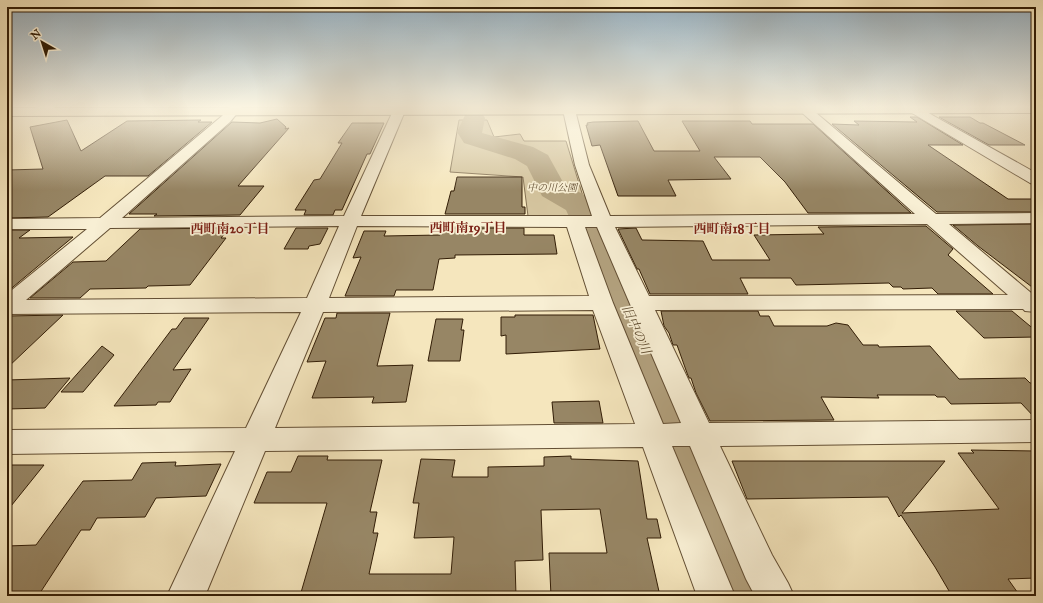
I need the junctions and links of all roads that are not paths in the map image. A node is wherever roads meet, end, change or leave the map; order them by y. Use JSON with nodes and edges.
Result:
{"nodes":[{"id":1,"x":208,"y":134,"type":"edge"},
{"id":2,"x":389,"y":134,"type":"edge"},
{"id":3,"x":575,"y":134,"type":"edge"},
{"id":4,"x":834,"y":134,"type":"edge"},
{"id":5,"x":957,"y":134,"type":"edge"},
{"id":6,"x":1036,"y":180,"type":"edge"},
{"id":7,"x":932,"y":218,"type":"junction"},
{"id":8,"x":1036,"y":218,"type":"edge"},
{"id":9,"x":350,"y":220,"type":"junction"},
{"id":10,"x":574,"y":222,"type":"junction"},
{"id":11,"x":603,"y":222,"type":"junction"},
{"id":12,"x":7,"y":224,"type":"edge"},
{"id":13,"x":104,"y":224,"type":"junction"},
{"id":14,"x":602,"y":303,"type":"junction"},
{"id":15,"x":641,"y":303,"type":"junction"},
{"id":16,"x":315,"y":305,"type":"junction"},
{"id":17,"x":1032,"y":305,"type":"edge"},
{"id":18,"x":7,"y":306,"type":"edge"},
{"id":19,"x":1036,"y":431,"type":"edge"},
{"id":20,"x":654,"y":436,"type":"junction"},
{"id":21,"x":700,"y":436,"type":"junction"},
{"id":22,"x":256,"y":440,"type":"junction"},
{"id":23,"x":7,"y":442,"type":"edge"},
{"id":24,"x":186,"y":596,"type":"edge"},
{"id":25,"x":716,"y":596,"type":"edge"},
{"id":26,"x":775,"y":596,"type":"edge"}],
"edges":[{"from":1,"to":13,"type":"street"},
{"from":2,"to":9,"type":"street"},
{"from":3,"to":11,"type":"street"},
{"from":4,"to":7,"type":"street"},
{"from":5,"to":6,"type":"street"},
{"from":7,"to":8,"type":"street"},
{"from":7,"to":11,"type":"street"},
{"from":7,"to":17,"type":"street"},
{"from":9,"to":10,"type":"street"},
{"from":9,"to":13,"type":"street"},
{"from":9,"to":16,"type":"street"},
{"from":10,"to":11,"type":"street"},
{"from":10,"to":14,"type":"street"},
{"from":11,"to":15,"type":"street"},
{"from":12,"to":13,"type":"street"},
{"from":13,"to":18,"type":"street"},
{"from":14,"to":16,"type":"street"},
{"from":14,"to":20,"type":"street"},
{"from":15,"to":17,"type":"street"},
{"from":15,"to":21,"type":"street"},
{"from":16,"to":18,"type":"street"},
{"from":16,"to":22,"type":"street"},
{"from":19,"to":21,"type":"street"},
{"from":20,"to":21,"type":"street"},
{"from":20,"to":22,"type":"street"},
{"from":20,"to":25,"type":"street"},
{"from":21,"to":26,"type":"street"},
{"from":22,"to":23,"type":"street"},
{"from":22,"to":24,"type":"street"}]}
